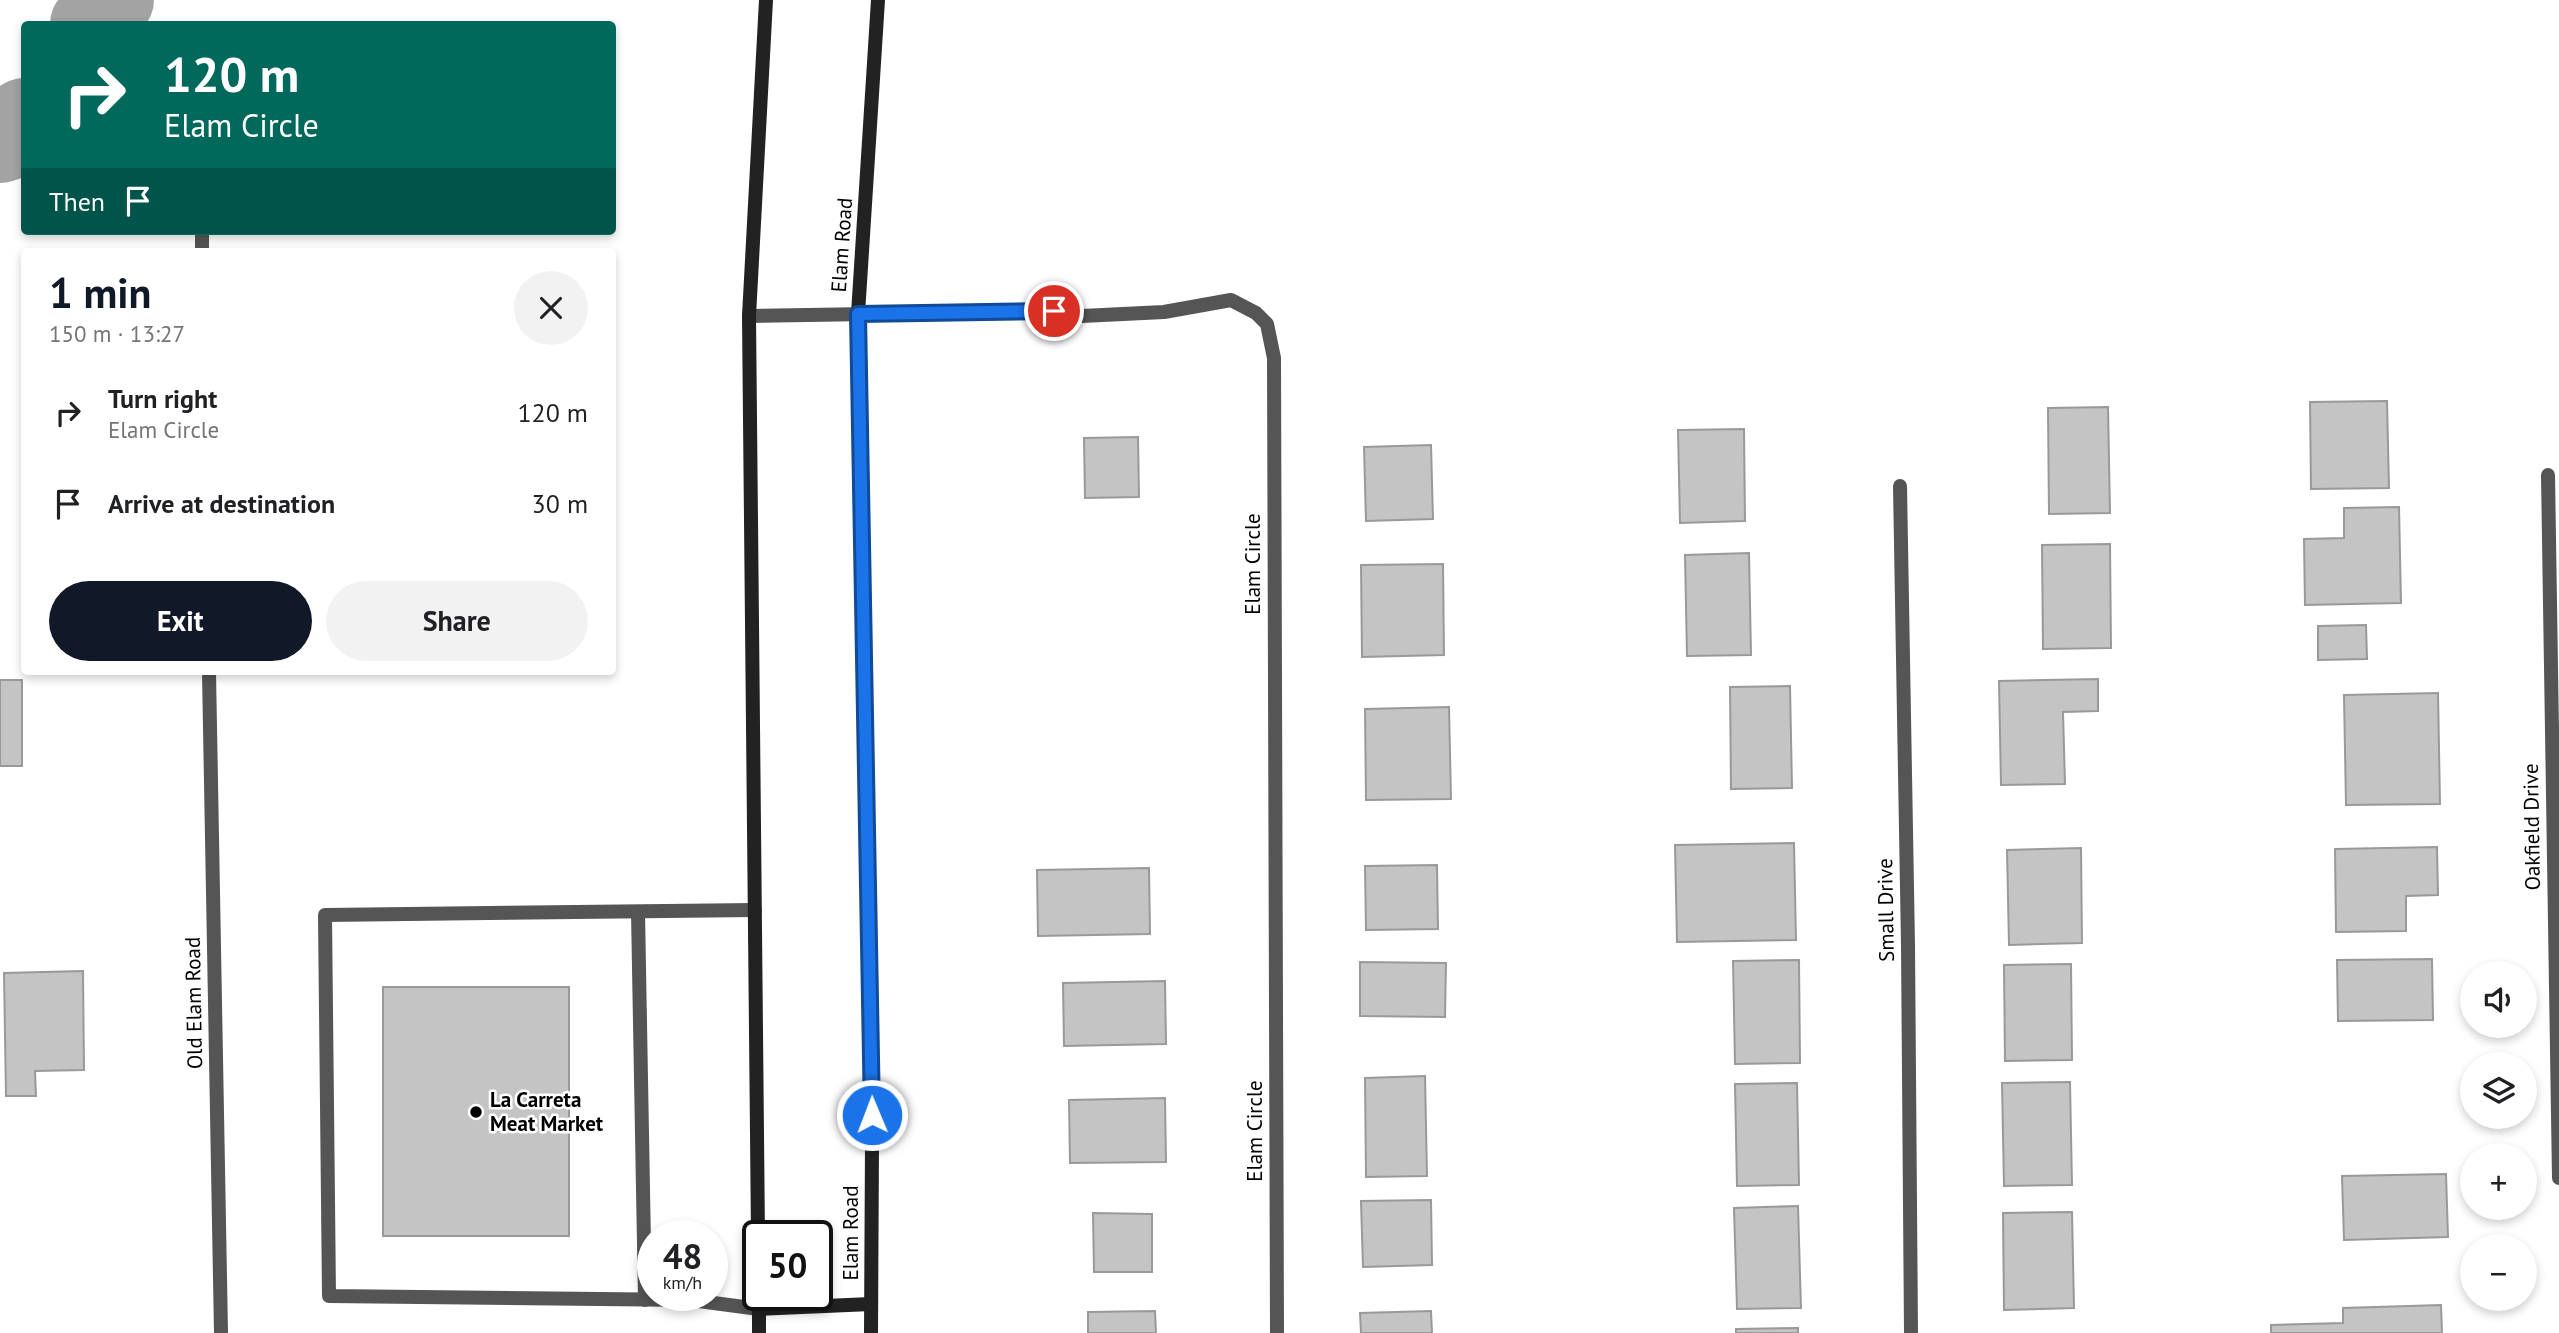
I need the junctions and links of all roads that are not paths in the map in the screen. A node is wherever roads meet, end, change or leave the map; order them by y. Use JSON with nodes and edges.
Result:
{"nodes":[{"id":1,"x":766,"y":0,"type":"edge"},
{"id":2,"x":878,"y":0,"type":"edge"},
{"id":3,"x":858,"y":314,"type":"junction"},
{"id":4,"x":749,"y":316,"type":"junction"},
{"id":5,"x":2547,"y":475,"type":"dead end"},
{"id":6,"x":1900,"y":486,"type":"dead end"},
{"id":7,"x":209,"y":675,"type":"edge"},
{"id":8,"x":755,"y":910,"type":"junction"},
{"id":9,"x":638,"y":912,"type":"junction"},
{"id":10,"x":2559,"y":1178,"type":"edge"},
{"id":11,"x":644,"y":1220,"type":"edge"},
{"id":12,"x":758,"y":1220,"type":"edge"},
{"id":13,"x":637,"y":1300,"type":"edge"},
{"id":14,"x":833,"y":1303,"type":"edge"},
{"id":15,"x":871,"y":1304,"type":"junction"},
{"id":16,"x":759,"y":1311,"type":"edge"},
{"id":17,"x":221,"y":1333,"type":"edge"},
{"id":18,"x":759,"y":1333,"type":"edge"},
{"id":19,"x":871,"y":1333,"type":"edge"},
{"id":20,"x":1277,"y":1333,"type":"edge"},
{"id":21,"x":1911,"y":1333,"type":"edge"}],
"edges":[{"from":1,"to":4,"type":"main road"},
{"from":2,"to":3,"type":"main road","name":"Elam Road"},
{"from":3,"to":4,"type":"street","name":"Elam Circle"},
{"from":3,"to":15,"type":"main road","name":"Elam Road"},
{"from":3,"to":20,"type":"street","name":"Elam Circle"},
{"from":4,"to":8,"type":"main road"},
{"from":5,"to":10,"type":"street","name":"Oakfield Drive"},
{"from":6,"to":21,"type":"street","name":"Small Drive"},
{"from":7,"to":17,"type":"street","name":"Old Elam Road"},
{"from":8,"to":9,"type":"street"},
{"from":8,"to":12,"type":"main road"},
{"from":9,"to":11,"type":"street"},
{"from":9,"to":13,"type":"street"},
{"from":14,"to":15,"type":"main road"},
{"from":15,"to":19,"type":"main road","name":"Elam Road"},
{"from":16,"to":18,"type":"main road"}]}
